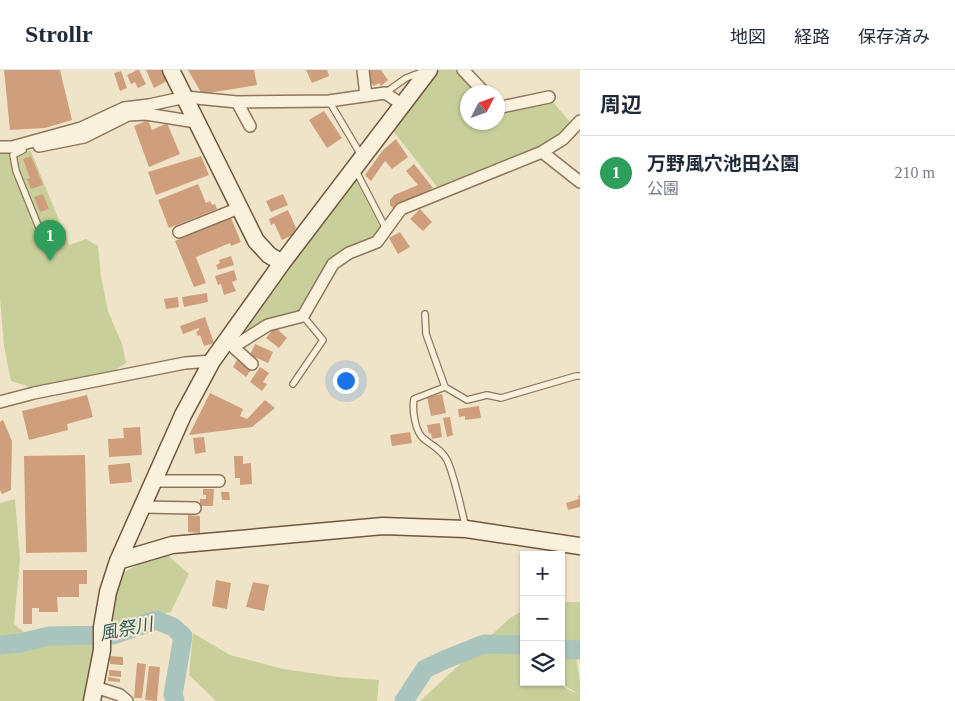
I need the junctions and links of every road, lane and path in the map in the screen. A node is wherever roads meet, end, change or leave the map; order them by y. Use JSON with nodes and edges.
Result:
{"nodes":[{"id":1,"x":172,"y":70,"type":"edge"},
{"id":2,"x":363,"y":70,"type":"edge"},
{"id":3,"x":429,"y":70,"type":"edge"},
{"id":4,"x":463,"y":70,"type":"edge"},
{"id":5,"x":477,"y":85,"type":"edge"},
{"id":6,"x":385,"y":93,"type":"junction"},
{"id":7,"x":366,"y":96,"type":"junction"},
{"id":8,"x":186,"y":97,"type":"junction"},
{"id":9,"x":549,"y":97,"type":"dead end"},
{"id":10,"x":329,"y":101,"type":"junction"},
{"id":11,"x":238,"y":102,"type":"junction"},
{"id":12,"x":403,"y":105,"type":"junction"},
{"id":13,"x":505,"y":105,"type":"edge"},
{"id":14,"x":580,"y":121,"type":"edge"},
{"id":15,"x":196,"y":122,"type":"junction"},
{"id":16,"x":250,"y":126,"type":"dead end"},
{"id":17,"x":6,"y":147,"type":"edge"},
{"id":18,"x":27,"y":147,"type":"junction"},
{"id":19,"x":542,"y":152,"type":"junction"},
{"id":20,"x":358,"y":162,"type":"junction"},
{"id":21,"x":580,"y":182,"type":"edge"},
{"id":22,"x":240,"y":208,"type":"junction"},
{"id":23,"x":386,"y":229,"type":"junction"},
{"id":24,"x":179,"y":232,"type":"dead end"},
{"id":25,"x":44,"y":240,"type":"dead end"},
{"id":26,"x":282,"y":263,"type":"junction"},
{"id":27,"x":425,"y":314,"type":"dead end"},
{"id":28,"x":303,"y":316,"type":"junction"},
{"id":29,"x":227,"y":344,"type":"junction"},
{"id":30,"x":212,"y":361,"type":"junction"},
{"id":31,"x":252,"y":364,"type":"dead end"},
{"id":32,"x":580,"y":376,"type":"edge"},
{"id":33,"x":293,"y":384,"type":"dead end"},
{"id":34,"x":445,"y":387,"type":"junction"},
{"id":35,"x":0,"y":402,"type":"edge"},
{"id":36,"x":154,"y":480,"type":"junction"},
{"id":37,"x":219,"y":481,"type":"dead end"},
{"id":38,"x":142,"y":507,"type":"junction"},
{"id":39,"x":195,"y":508,"type":"dead end"},
{"id":40,"x":466,"y":529,"type":"junction"},
{"id":41,"x":580,"y":546,"type":"edge"},
{"id":42,"x":118,"y":561,"type":"junction"},
{"id":43,"x":93,"y":694,"type":"edge"},
{"id":44,"x":127,"y":701,"type":"edge"}],
"edges":[{"from":1,"to":8,"type":"street"},
{"from":2,"to":7,"type":"street"},
{"from":3,"to":6,"type":"lane"},
{"from":3,"to":12,"type":"street"},
{"from":4,"to":5,"type":"street"},
{"from":6,"to":7,"type":"street"},
{"from":6,"to":12,"type":"street"},
{"from":7,"to":10,"type":"street"},
{"from":8,"to":11,"type":"street"},
{"from":8,"to":15,"type":"street"},
{"from":8,"to":17,"type":"street"},
{"from":9,"to":13,"type":"street"},
{"from":10,"to":11,"type":"street"},
{"from":10,"to":20,"type":"lane"},
{"from":11,"to":16,"type":"street"},
{"from":12,"to":20,"type":"street"},
{"from":14,"to":19,"type":"street"},
{"from":15,"to":18,"type":"street"},
{"from":15,"to":22,"type":"street"},
{"from":17,"to":18,"type":"street"},
{"from":18,"to":25,"type":"lane"},
{"from":19,"to":21,"type":"street"},
{"from":19,"to":23,"type":"street"},
{"from":20,"to":23,"type":"lane"},
{"from":20,"to":26,"type":"street"},
{"from":22,"to":24,"type":"street"},
{"from":22,"to":26,"type":"street"},
{"from":23,"to":28,"type":"street"},
{"from":26,"to":29,"type":"street"},
{"from":27,"to":34,"type":"lane"},
{"from":28,"to":29,"type":"street"},
{"from":28,"to":33,"type":"lane"},
{"from":29,"to":30,"type":"street"},
{"from":29,"to":31,"type":"street"},
{"from":30,"to":35,"type":"street"},
{"from":30,"to":36,"type":"street"},
{"from":32,"to":34,"type":"lane"},
{"from":34,"to":40,"type":"lane"},
{"from":36,"to":37,"type":"street"},
{"from":36,"to":38,"type":"street"},
{"from":38,"to":39,"type":"street"},
{"from":38,"to":42,"type":"street"},
{"from":40,"to":41,"type":"street"},
{"from":40,"to":42,"type":"street"},
{"from":42,"to":43,"type":"street"},
{"from":43,"to":44,"type":"street"}]}
